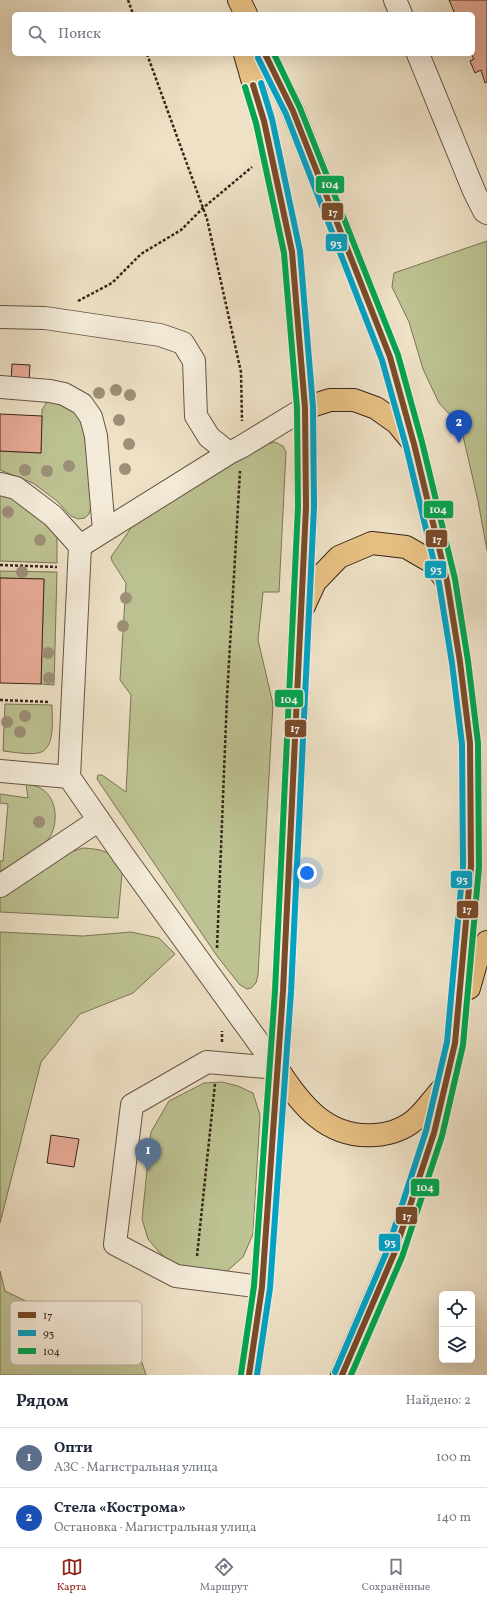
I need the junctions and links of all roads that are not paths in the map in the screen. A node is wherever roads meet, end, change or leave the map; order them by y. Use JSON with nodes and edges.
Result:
{"nodes":[{"id":1,"x":229,"y":0,"type":"edge"},
{"id":2,"x":239,"y":0,"type":"edge"},
{"id":3,"x":395,"y":0,"type":"edge"},
{"id":4,"x":232,"y":12,"type":"edge"},
{"id":5,"x":245,"y":12,"type":"edge"},
{"id":6,"x":400,"y":12,"type":"edge"},
{"id":7,"x":245,"y":56,"type":"edge"},
{"id":8,"x":266,"y":56,"type":"edge"},
{"id":9,"x":419,"y":56,"type":"edge"},
{"id":10,"x":487,"y":213,"type":"edge"},
{"id":11,"x":0,"y":317,"type":"edge"},
{"id":12,"x":0,"y":387,"type":"edge"},
{"id":13,"x":305,"y":408,"type":"junction"},
{"id":14,"x":414,"y":444,"type":"junction"},
{"id":15,"x":235,"y":450,"type":"junction"},
{"id":16,"x":0,"y":484,"type":"edge"},
{"id":17,"x":104,"y":531,"type":"junction"},
{"id":18,"x":80,"y":546,"type":"junction"},
{"id":19,"x":447,"y":581,"type":"junction"},
{"id":20,"x":300,"y":615,"type":"junction"},
{"id":21,"x":470,"y":744,"type":"junction"},
{"id":22,"x":0,"y":771,"type":"edge"},
{"id":23,"x":69,"y":777,"type":"junction"},
{"id":24,"x":487,"y":782,"type":"edge"},
{"id":25,"x":99,"y":820,"type":"junction"},
{"id":26,"x":0,"y":886,"type":"edge"},
{"id":27,"x":487,"y":942,"type":"edge"},
{"id":28,"x":454,"y":1043,"type":"junction"},
{"id":29,"x":277,"y":1068,"type":"junction"},
{"id":30,"x":445,"y":1086,"type":"junction"},
{"id":31,"x":262,"y":1287,"type":"junction"},
{"id":32,"x":249,"y":1375,"type":"edge"},
{"id":33,"x":342,"y":1375,"type":"edge"}],
"edges":[{"from":1,"to":4,"type":"highway"},
{"from":2,"to":5,"type":"highway"},
{"from":3,"to":6,"type":"street"},
{"from":7,"to":13,"type":"highway"},
{"from":8,"to":14,"type":"highway"},
{"from":9,"to":10,"type":"street"},
{"from":11,"to":15,"type":"street"},
{"from":12,"to":17,"type":"street"},
{"from":13,"to":14,"type":"highway"},
{"from":13,"to":15,"type":"street"},
{"from":13,"to":20,"type":"highway"},
{"from":14,"to":19,"type":"highway"},
{"from":15,"to":17,"type":"street"},
{"from":16,"to":18,"type":"street"},
{"from":17,"to":18,"type":"street"},
{"from":18,"to":23,"type":"street"},
{"from":19,"to":20,"type":"highway"},
{"from":19,"to":21,"type":"highway"},
{"from":20,"to":29,"type":"highway"},
{"from":21,"to":24,"type":"highway"},
{"from":21,"to":28,"type":"highway"},
{"from":22,"to":23,"type":"street"},
{"from":23,"to":25,"type":"street"},
{"from":25,"to":26,"type":"street"},
{"from":25,"to":29,"type":"street"},
{"from":27,"to":28,"type":"highway"},
{"from":28,"to":30,"type":"highway"},
{"from":29,"to":30,"type":"highway"},
{"from":29,"to":31,"type":"highway"},
{"from":29,"to":31,"type":"street"},
{"from":30,"to":33,"type":"highway"},
{"from":31,"to":32,"type":"highway"}]}
